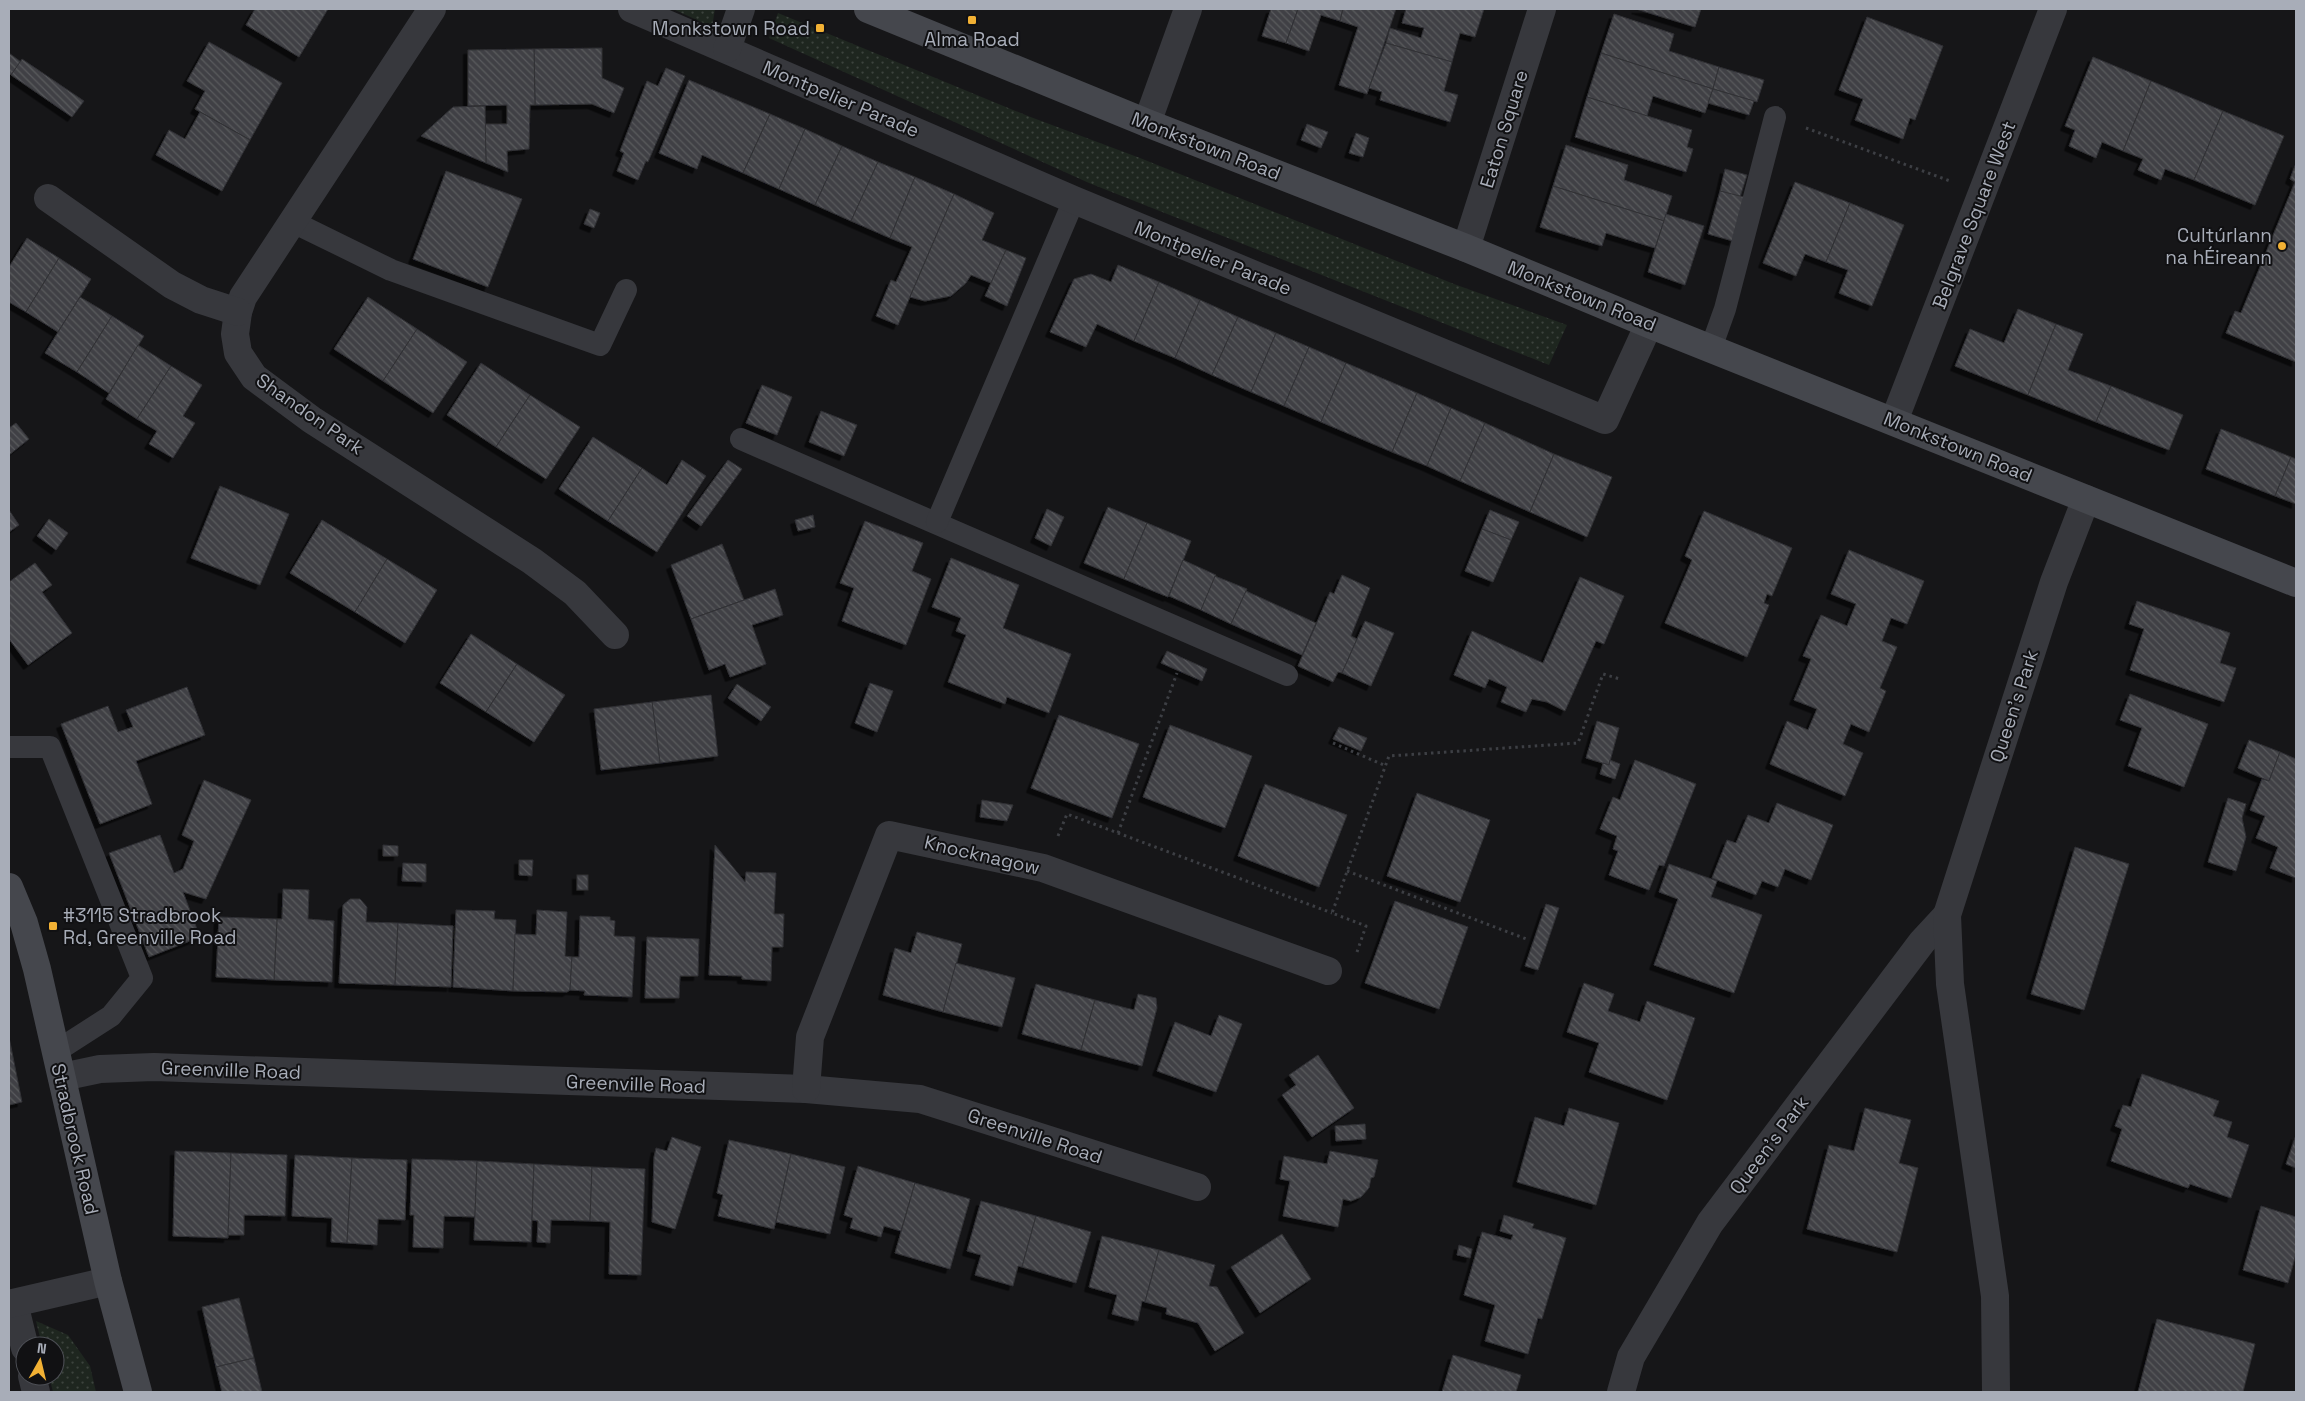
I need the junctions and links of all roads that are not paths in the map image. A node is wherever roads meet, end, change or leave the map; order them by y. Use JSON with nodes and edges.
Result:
{"nodes":[{"id":1,"x":432,"y":9,"type":"edge"},
{"id":2,"x":632,"y":9,"type":"edge"},
{"id":3,"x":741,"y":9,"type":"edge"},
{"id":4,"x":868,"y":9,"type":"edge"},
{"id":5,"x":1188,"y":9,"type":"edge"},
{"id":6,"x":1542,"y":9,"type":"edge"},
{"id":7,"x":2054,"y":9,"type":"edge"},
{"id":8,"x":727,"y":49,"type":"junction"},
{"id":9,"x":1775,"y":117,"type":"road end"},
{"id":10,"x":1147,"y":124,"type":"junction"},
{"id":11,"x":48,"y":198,"type":"dead end"},
{"id":12,"x":1074,"y":200,"type":"junction"},
{"id":13,"x":293,"y":222,"type":"junction"},
{"id":14,"x":1466,"y":248,"type":"junction"},
{"id":15,"x":626,"y":290,"type":"dead end"},
{"id":16,"x":238,"y":312,"type":"junction"},
{"id":17,"x":1649,"y":324,"type":"junction"},
{"id":18,"x":1711,"y":348,"type":"junction"},
{"id":19,"x":1894,"y":421,"type":"junction"},
{"id":20,"x":741,"y":439,"type":"dead end"},
{"id":21,"x":2086,"y":499,"type":"junction"},
{"id":22,"x":936,"y":522,"type":"junction"},
{"id":23,"x":2296,"y":583,"type":"edge"},
{"id":24,"x":615,"y":635,"type":"dead end"},
{"id":25,"x":1286,"y":675,"type":"dead end"},
{"id":26,"x":9,"y":747,"type":"edge"},
{"id":27,"x":9,"y":887,"type":"edge"},
{"id":28,"x":1947,"y":915,"type":"junction"},
{"id":29,"x":1328,"y":971,"type":"dead end"},
{"id":30,"x":55,"y":1052,"type":"junction"},
{"id":31,"x":62,"y":1077,"type":"junction"},
{"id":32,"x":806,"y":1090,"type":"junction"},
{"id":33,"x":1197,"y":1187,"type":"dead end"},
{"id":34,"x":108,"y":1280,"type":"junction"},
{"id":35,"x":11,"y":1303,"type":"edge"},
{"id":36,"x":21,"y":1336,"type":"edge"},
{"id":37,"x":138,"y":1392,"type":"edge"},
{"id":38,"x":1620,"y":1392,"type":"edge"},
{"id":39,"x":1996,"y":1392,"type":"edge"}],
"edges":[{"from":1,"to":13,"type":"street","name":"Shandon Park"},
{"from":2,"to":8,"type":"street","name":"Montpelier Parade"},
{"from":3,"to":8,"type":"street"},
{"from":4,"to":10,"type":"main road","name":"Monkstown Road"},
{"from":5,"to":10,"type":"street"},
{"from":6,"to":14,"type":"street","name":"Eaton Square"},
{"from":7,"to":19,"type":"street","name":"Belgrave Square West"},
{"from":8,"to":12,"type":"street","name":"Montpelier Parade"},
{"from":9,"to":18,"type":"lane"},
{"from":10,"to":14,"type":"main road","name":"Monkstown Road"},
{"from":11,"to":16,"type":"street"},
{"from":12,"to":17,"type":"street","name":"Montpelier Parade"},
{"from":12,"to":22,"type":"lane"},
{"from":13,"to":15,"type":"lane"},
{"from":13,"to":16,"type":"street","name":"Shandon Park"},
{"from":14,"to":17,"type":"main road","name":"Monkstown Road"},
{"from":16,"to":24,"type":"street","name":"Shandon Park"},
{"from":17,"to":18,"type":"main road","name":"Monkstown Road"},
{"from":18,"to":19,"type":"main road","name":"Monkstown Road"},
{"from":19,"to":21,"type":"main road","name":"Monkstown Road"},
{"from":20,"to":22,"type":"lane"},
{"from":21,"to":23,"type":"main road","name":"Monkstown Road"},
{"from":21,"to":28,"type":"street","name":"Queen's Park"},
{"from":22,"to":25,"type":"lane"},
{"from":26,"to":30,"type":"lane"},
{"from":27,"to":30,"type":"main road","name":"Stradbrook Road"},
{"from":28,"to":38,"type":"street","name":"Queen's Park"},
{"from":28,"to":39,"type":"street","name":"Queen's Park"},
{"from":29,"to":32,"type":"street","name":"Knocknagow"},
{"from":30,"to":31,"type":"main road","name":"Stradbrook Road"},
{"from":31,"to":32,"type":"street","name":"Greenville Road"},
{"from":31,"to":34,"type":"main road","name":"Stradbrook Road"},
{"from":32,"to":33,"type":"street","name":"Greenville Road"},
{"from":34,"to":35,"type":"street"},
{"from":34,"to":37,"type":"main road","name":"Stradbrook Road"},
{"from":35,"to":36,"type":"street"}]}
